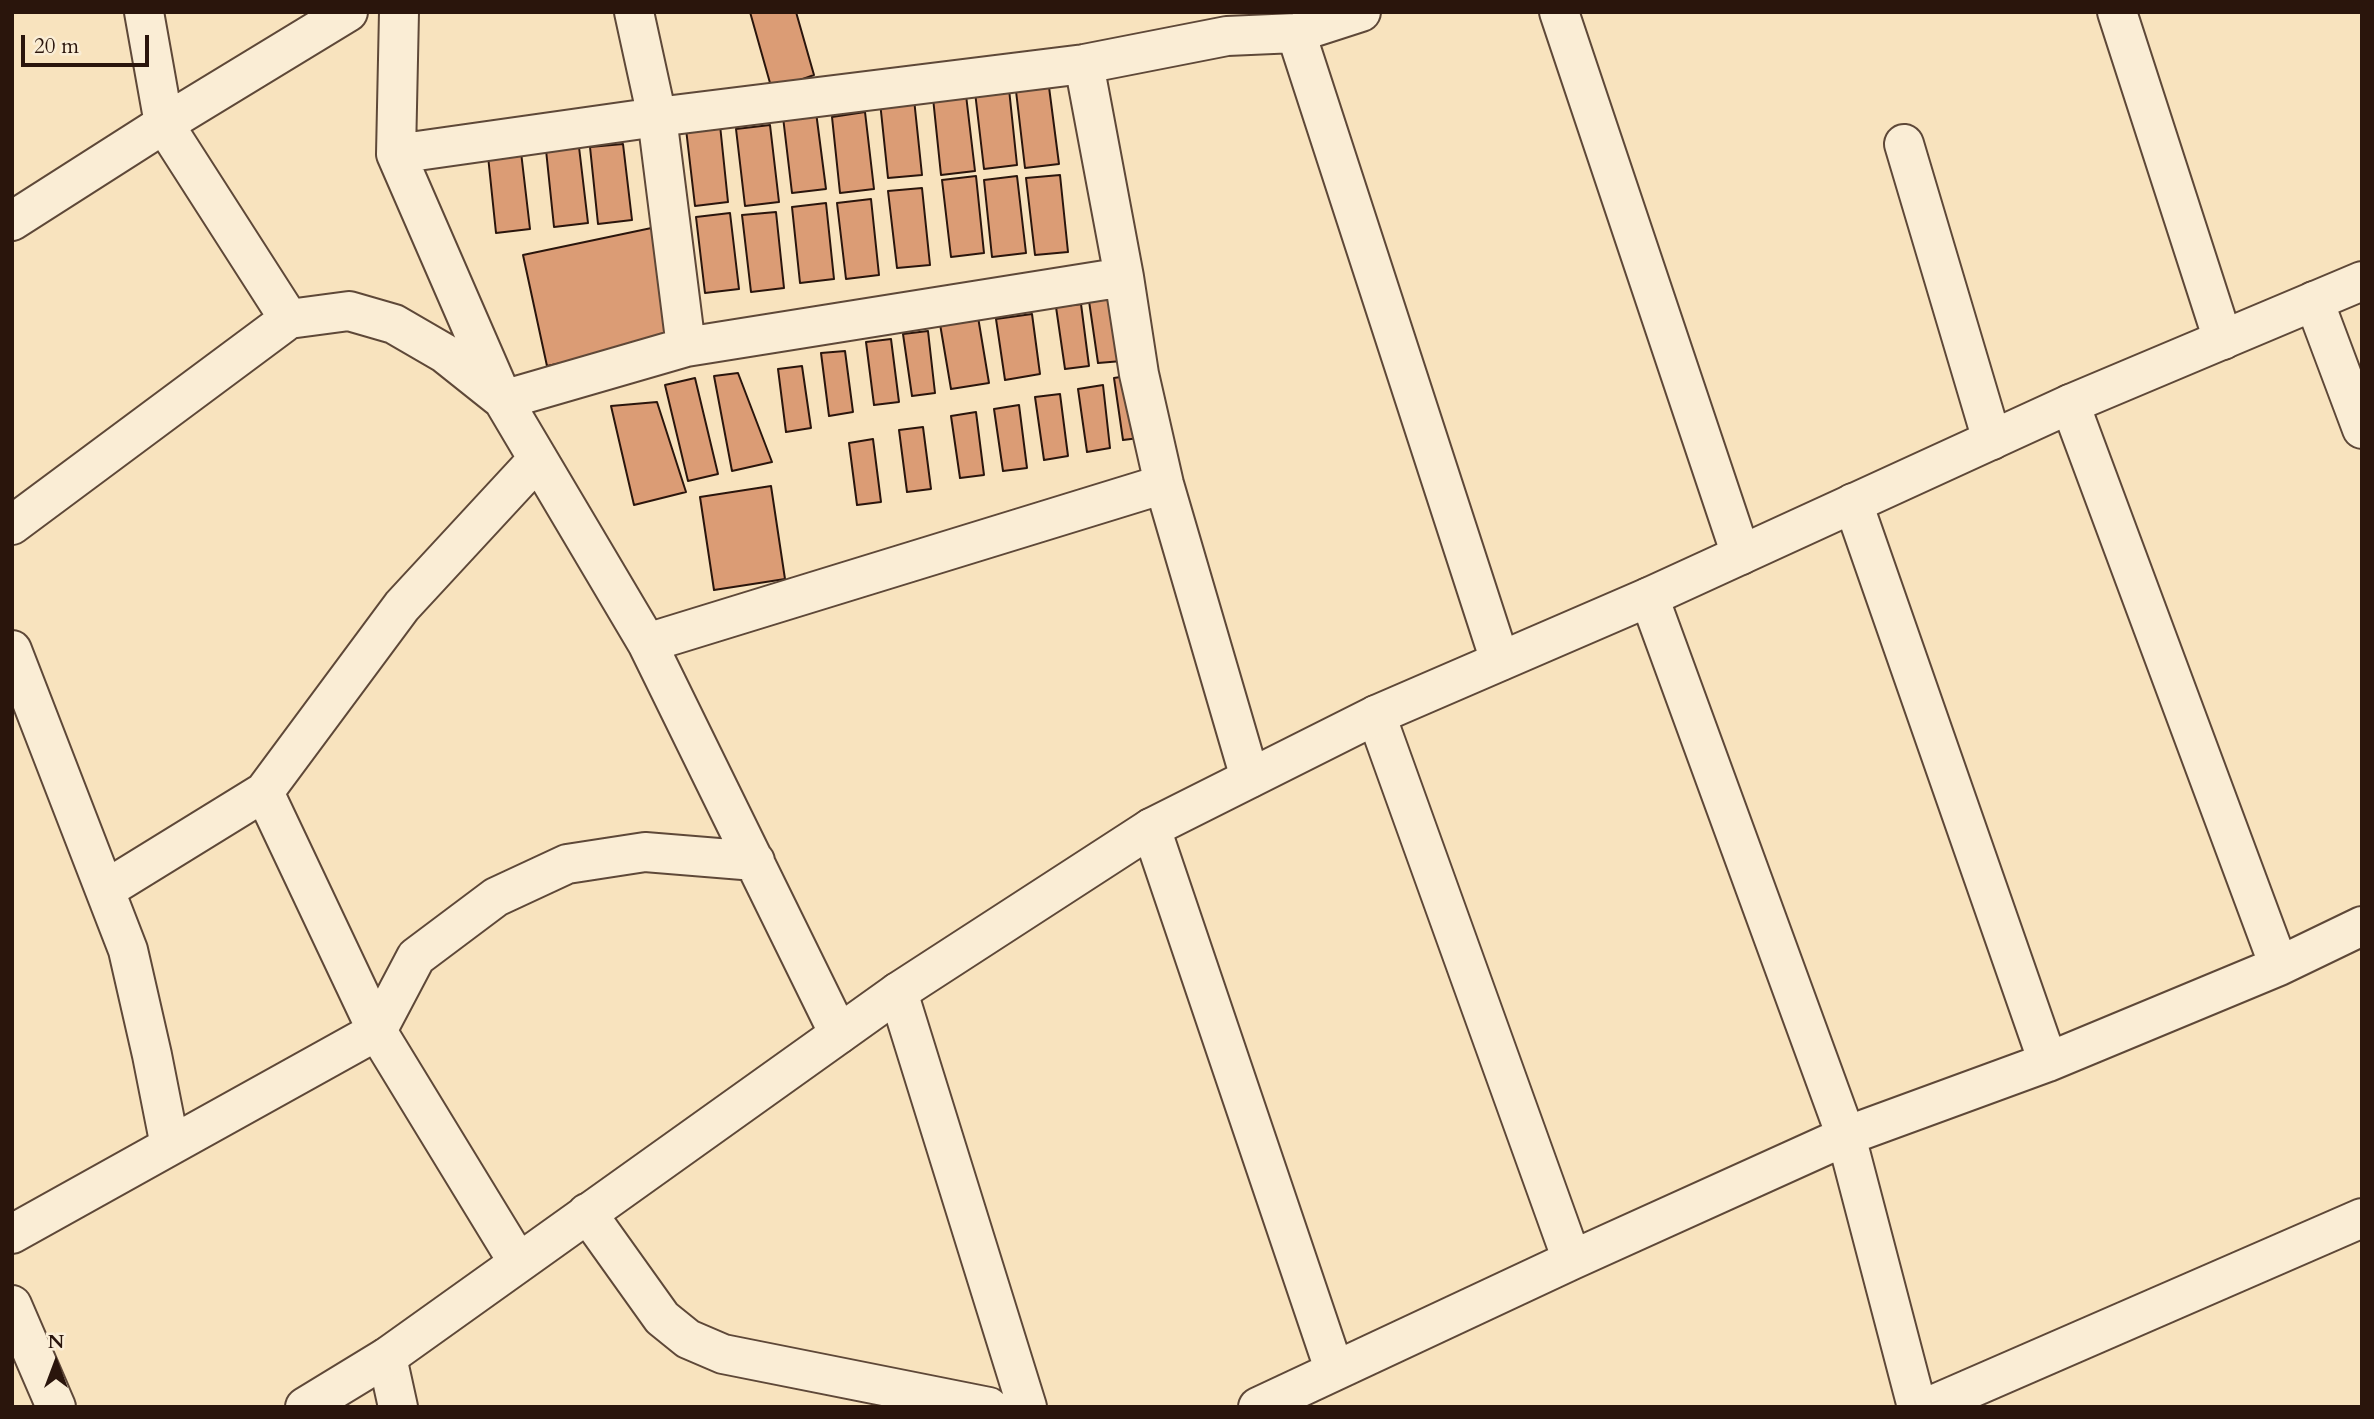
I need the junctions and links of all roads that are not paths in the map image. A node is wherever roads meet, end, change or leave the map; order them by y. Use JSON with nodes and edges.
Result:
{"nodes":[{"id":1,"x":144,"y":12,"type":"edge"},
{"id":2,"x":348,"y":12,"type":"edge"},
{"id":3,"x":399,"y":12,"type":"edge"},
{"id":4,"x":634,"y":12,"type":"edge"},
{"id":5,"x":1362,"y":12,"type":"edge"},
{"id":6,"x":1559,"y":12,"type":"edge"},
{"id":7,"x":2117,"y":12,"type":"edge"},
{"id":8,"x":1229,"y":24,"type":"edge"},
{"id":9,"x":1296,"y":33,"type":"junction"},
{"id":10,"x":1084,"y":64,"type":"junction"},
{"id":11,"x":657,"y":117,"type":"junction"},
{"id":12,"x":163,"y":124,"type":"junction"},
{"id":13,"x":1904,"y":144,"type":"dead end"},
{"id":14,"x":396,"y":154,"type":"junction"},
{"id":15,"x":12,"y":221,"type":"edge"},
{"id":16,"x":1124,"y":277,"type":"junction"},
{"id":17,"x":2362,"y":281,"type":"edge"},
{"id":18,"x":2314,"y":302,"type":"junction"},
{"id":19,"x":289,"y":319,"type":"junction"},
{"id":20,"x":2223,"y":340,"type":"junction"},
{"id":21,"x":686,"y":347,"type":"junction"},
{"id":22,"x":503,"y":400,"type":"junction"},
{"id":23,"x":2070,"y":404,"type":"junction"},
{"id":24,"x":2362,"y":429,"type":"edge"},
{"id":25,"x":1992,"y":440,"type":"junction"},
{"id":26,"x":538,"y":459,"type":"junction"},
{"id":27,"x":1164,"y":484,"type":"junction"},
{"id":28,"x":1853,"y":503,"type":"junction"},
{"id":29,"x":12,"y":525,"type":"edge"},
{"id":30,"x":1741,"y":555,"type":"junction"},
{"id":31,"x":1649,"y":597,"type":"junction"},
{"id":32,"x":647,"y":643,"type":"junction"},
{"id":33,"x":12,"y":650,"type":"edge"},
{"id":34,"x":1500,"y":661,"type":"junction"},
{"id":35,"x":1376,"y":715,"type":"junction"},
{"id":36,"x":1250,"y":778,"type":"junction"},
{"id":37,"x":264,"y":792,"type":"junction"},
{"id":38,"x":1151,"y":828,"type":"junction"},
{"id":39,"x":755,"y":861,"type":"junction"},
{"id":40,"x":106,"y":890,"type":"junction"},
{"id":41,"x":2362,"y":926,"type":"edge"},
{"id":42,"x":2279,"y":965,"type":"junction"},
{"id":43,"x":898,"y":992,"type":"junction"},
{"id":44,"x":377,"y":1031,"type":"junction"},
{"id":45,"x":839,"y":1034,"type":"junction"},
{"id":46,"x":2048,"y":1062,"type":"junction"},
{"id":47,"x":1846,"y":1136,"type":"junction"},
{"id":48,"x":170,"y":1146,"type":"junction"},
{"id":49,"x":587,"y":1213,"type":"junction"},
{"id":50,"x":2362,"y":1218,"type":"edge"},
{"id":51,"x":12,"y":1234,"type":"edge"},
{"id":52,"x":1572,"y":1260,"type":"junction"},
{"id":53,"x":518,"y":1262,"type":"junction"},
{"id":54,"x":12,"y":1305,"type":"edge"},
{"id":55,"x":387,"y":1357,"type":"junction"},
{"id":56,"x":1334,"y":1369,"type":"junction"},
{"id":57,"x":56,"y":1407,"type":"edge"},
{"id":58,"x":304,"y":1407,"type":"edge"},
{"id":59,"x":398,"y":1407,"type":"edge"},
{"id":60,"x":989,"y":1407,"type":"edge"},
{"id":61,"x":1027,"y":1407,"type":"edge"},
{"id":62,"x":1258,"y":1407,"type":"edge"},
{"id":63,"x":1917,"y":1407,"type":"edge"},
{"id":64,"x":1928,"y":1407,"type":"edge"}],
"edges":[{"from":1,"to":12,"type":"street"},
{"from":2,"to":12,"type":"street"},
{"from":3,"to":14,"type":"street"},
{"from":4,"to":11,"type":"street"},
{"from":5,"to":9,"type":"street"},
{"from":6,"to":30,"type":"street"},
{"from":7,"to":20,"type":"street"},
{"from":8,"to":9,"type":"street"},
{"from":8,"to":10,"type":"street"},
{"from":9,"to":34,"type":"street"},
{"from":10,"to":11,"type":"street"},
{"from":10,"to":16,"type":"street"},
{"from":11,"to":14,"type":"street"},
{"from":11,"to":21,"type":"street"},
{"from":12,"to":15,"type":"street"},
{"from":12,"to":19,"type":"street"},
{"from":13,"to":25,"type":"street"},
{"from":14,"to":22,"type":"street"},
{"from":16,"to":21,"type":"street"},
{"from":16,"to":27,"type":"street"},
{"from":17,"to":18,"type":"street"},
{"from":18,"to":20,"type":"street"},
{"from":18,"to":24,"type":"street"},
{"from":19,"to":22,"type":"street"},
{"from":19,"to":29,"type":"street"},
{"from":20,"to":23,"type":"street"},
{"from":21,"to":22,"type":"street"},
{"from":22,"to":26,"type":"street"},
{"from":23,"to":25,"type":"street"},
{"from":23,"to":42,"type":"street"},
{"from":25,"to":28,"type":"street"},
{"from":26,"to":32,"type":"street"},
{"from":26,"to":37,"type":"street"},
{"from":27,"to":32,"type":"street"},
{"from":27,"to":36,"type":"street"},
{"from":28,"to":30,"type":"street"},
{"from":28,"to":46,"type":"street"},
{"from":30,"to":31,"type":"street"},
{"from":31,"to":34,"type":"street"},
{"from":31,"to":47,"type":"street"},
{"from":32,"to":39,"type":"street"},
{"from":33,"to":40,"type":"street"},
{"from":34,"to":35,"type":"street"},
{"from":35,"to":36,"type":"street"},
{"from":35,"to":52,"type":"street"},
{"from":36,"to":38,"type":"street"},
{"from":37,"to":40,"type":"street"},
{"from":37,"to":44,"type":"street"},
{"from":38,"to":43,"type":"street"},
{"from":38,"to":56,"type":"street"},
{"from":39,"to":44,"type":"street"},
{"from":39,"to":45,"type":"street"},
{"from":40,"to":48,"type":"street"},
{"from":41,"to":42,"type":"street"},
{"from":42,"to":46,"type":"street"},
{"from":43,"to":45,"type":"street"},
{"from":43,"to":61,"type":"street"},
{"from":44,"to":48,"type":"street"},
{"from":44,"to":53,"type":"street"},
{"from":45,"to":49,"type":"street"},
{"from":46,"to":47,"type":"street"},
{"from":47,"to":52,"type":"street"},
{"from":47,"to":63,"type":"street"},
{"from":48,"to":51,"type":"street"},
{"from":49,"to":53,"type":"street"},
{"from":49,"to":60,"type":"street"},
{"from":50,"to":64,"type":"street"},
{"from":52,"to":56,"type":"street"},
{"from":53,"to":55,"type":"street"},
{"from":54,"to":57,"type":"street"},
{"from":55,"to":58,"type":"street"},
{"from":55,"to":59,"type":"street"},
{"from":56,"to":62,"type":"street"}]}
